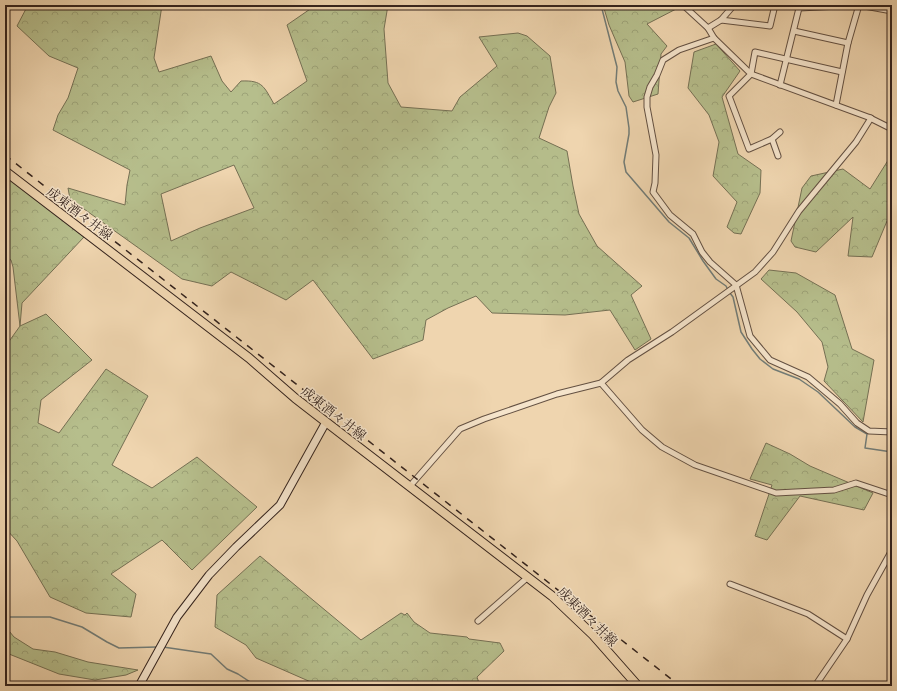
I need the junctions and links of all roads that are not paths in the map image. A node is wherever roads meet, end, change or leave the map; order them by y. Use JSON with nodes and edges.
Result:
{"nodes":[{"id":1,"x":683,"y":5,"type":"edge"},
{"id":2,"x":734,"y":5,"type":"edge"},
{"id":3,"x":775,"y":5,"type":"edge"},
{"id":4,"x":850,"y":5,"type":"edge"},
{"id":5,"x":859,"y":5,"type":"edge"},
{"id":6,"x":871,"y":6,"type":"edge"},
{"id":7,"x":799,"y":7,"type":"edge"},
{"id":8,"x":892,"y":11,"type":"edge"},
{"id":9,"x":721,"y":20,"type":"junction"},
{"id":10,"x":708,"y":28,"type":"junction"},
{"id":11,"x":794,"y":31,"type":"junction"},
{"id":12,"x":714,"y":38,"type":"junction"},
{"id":13,"x":848,"y":43,"type":"junction"},
{"id":14,"x":787,"y":59,"type":"junction"},
{"id":15,"x":842,"y":72,"type":"junction"},
{"id":16,"x":751,"y":74,"type":"junction"},
{"id":17,"x":780,"y":85,"type":"junction"},
{"id":18,"x":836,"y":105,"type":"junction"},
{"id":19,"x":871,"y":118,"type":"junction"},
{"id":20,"x":892,"y":129,"type":"edge"},
{"id":21,"x":780,"y":132,"type":"dead end"},
{"id":22,"x":772,"y":139,"type":"junction"},
{"id":23,"x":778,"y":156,"type":"dead end"},
{"id":24,"x":5,"y":171,"type":"edge"},
{"id":25,"x":736,"y":286,"type":"junction"},
{"id":26,"x":601,"y":383,"type":"junction"},
{"id":27,"x":326,"y":422,"type":"junction"},
{"id":28,"x":892,"y":432,"type":"edge"},
{"id":29,"x":410,"y":486,"type":"junction"},
{"id":30,"x":892,"y":495,"type":"edge"},
{"id":31,"x":892,"y":550,"type":"edge"},
{"id":32,"x":528,"y":577,"type":"junction"},
{"id":33,"x":730,"y":584,"type":"dead end"},
{"id":34,"x":478,"y":621,"type":"dead end"},
{"id":35,"x":846,"y":639,"type":"junction"},
{"id":36,"x":139,"y":686,"type":"edge"},
{"id":37,"x":638,"y":686,"type":"edge"},
{"id":38,"x":815,"y":686,"type":"edge"}],
"edges":[{"from":1,"to":10,"type":"street"},
{"from":2,"to":9,"type":"street"},
{"from":3,"to":9,"type":"street"},
{"from":4,"to":5,"type":"street"},
{"from":4,"to":7,"type":"street"},
{"from":5,"to":6,"type":"street"},
{"from":5,"to":13,"type":"street"},
{"from":6,"to":8,"type":"street"},
{"from":7,"to":11,"type":"street"},
{"from":9,"to":10,"type":"street"},
{"from":10,"to":12,"type":"street"},
{"from":11,"to":13,"type":"street"},
{"from":11,"to":14,"type":"street"},
{"from":12,"to":16,"type":"street"},
{"from":12,"to":25,"type":"street"},
{"from":13,"to":15,"type":"street"},
{"from":14,"to":15,"type":"street"},
{"from":14,"to":16,"type":"street"},
{"from":14,"to":17,"type":"street"},
{"from":15,"to":18,"type":"street"},
{"from":16,"to":17,"type":"street"},
{"from":16,"to":22,"type":"street"},
{"from":17,"to":18,"type":"street"},
{"from":18,"to":19,"type":"street"},
{"from":19,"to":20,"type":"street"},
{"from":19,"to":25,"type":"street"},
{"from":21,"to":22,"type":"street"},
{"from":22,"to":23,"type":"street"},
{"from":24,"to":27,"type":"main road","name":"成東酒々井線"},
{"from":25,"to":26,"type":"street"},
{"from":25,"to":28,"type":"street"},
{"from":26,"to":29,"type":"street"},
{"from":26,"to":30,"type":"street"},
{"from":27,"to":29,"type":"main road","name":"成東酒々井線"},
{"from":27,"to":36,"type":"street"},
{"from":29,"to":32,"type":"main road","name":"成東酒々井線"},
{"from":31,"to":35,"type":"street"},
{"from":32,"to":34,"type":"street"},
{"from":32,"to":37,"type":"main road","name":"成東酒々井線"},
{"from":33,"to":35,"type":"street"},
{"from":35,"to":38,"type":"street"}]}
